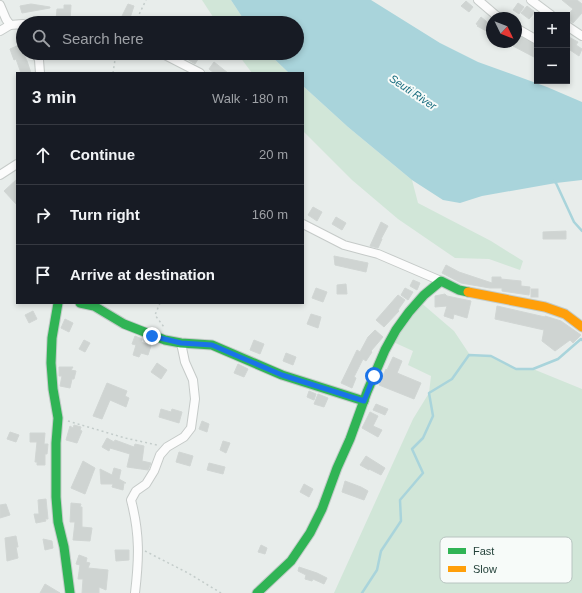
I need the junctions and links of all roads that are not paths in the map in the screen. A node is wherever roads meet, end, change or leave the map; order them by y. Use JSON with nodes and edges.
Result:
{"nodes":[{"id":1,"x":478,"y":0,"type":"edge"},
{"id":2,"x":531,"y":0,"type":"edge"},
{"id":3,"x":0,"y":5,"type":"edge"},
{"id":4,"x":492,"y":12,"type":"edge"},
{"id":5,"x":547,"y":12,"type":"edge"},
{"id":6,"x":10,"y":25,"type":"junction"},
{"id":7,"x":16,"y":25,"type":"edge"},
{"id":8,"x":570,"y":28,"type":"edge"},
{"id":9,"x":0,"y":31,"type":"edge"},
{"id":10,"x":522,"y":31,"type":"edge"},
{"id":11,"x":582,"y":36,"type":"edge"},
{"id":12,"x":534,"y":38,"type":"edge"},
{"id":13,"x":38,"y":60,"type":"edge"},
{"id":14,"x":175,"y":60,"type":"edge"},
{"id":15,"x":40,"y":72,"type":"edge"},
{"id":16,"x":198,"y":72,"type":"edge"},
{"id":17,"x":16,"y":165,"type":"edge"},
{"id":18,"x":0,"y":175,"type":"edge"},
{"id":19,"x":304,"y":225,"type":"edge"},
{"id":20,"x":441,"y":282,"type":"junction"},
{"id":21,"x":58,"y":304,"type":"edge"},
{"id":22,"x":85,"y":304,"type":"edge"},
{"id":23,"x":582,"y":327,"type":"edge"},
{"id":24,"x":181,"y":343,"type":"junction"},
{"id":25,"x":364,"y":401,"type":"junction"},
{"id":26,"x":70,"y":593,"type":"edge"},
{"id":27,"x":135,"y":593,"type":"edge"},
{"id":28,"x":257,"y":593,"type":"edge"}],
"edges":[{"from":1,"to":4,"type":"street"},
{"from":2,"to":5,"type":"street"},
{"from":3,"to":6,"type":"street"},
{"from":6,"to":7,"type":"street"},
{"from":6,"to":9,"type":"street"},
{"from":8,"to":11,"type":"street"},
{"from":10,"to":12,"type":"street"},
{"from":13,"to":15,"type":"street"},
{"from":14,"to":16,"type":"street"},
{"from":17,"to":18,"type":"street"},
{"from":19,"to":20,"type":"street"},
{"from":20,"to":23,"type":"street"},
{"from":20,"to":25,"type":"street"},
{"from":21,"to":26,"type":"street"},
{"from":22,"to":24,"type":"street"},
{"from":24,"to":25,"type":"street"},
{"from":24,"to":27,"type":"street"},
{"from":25,"to":28,"type":"street"}]}
